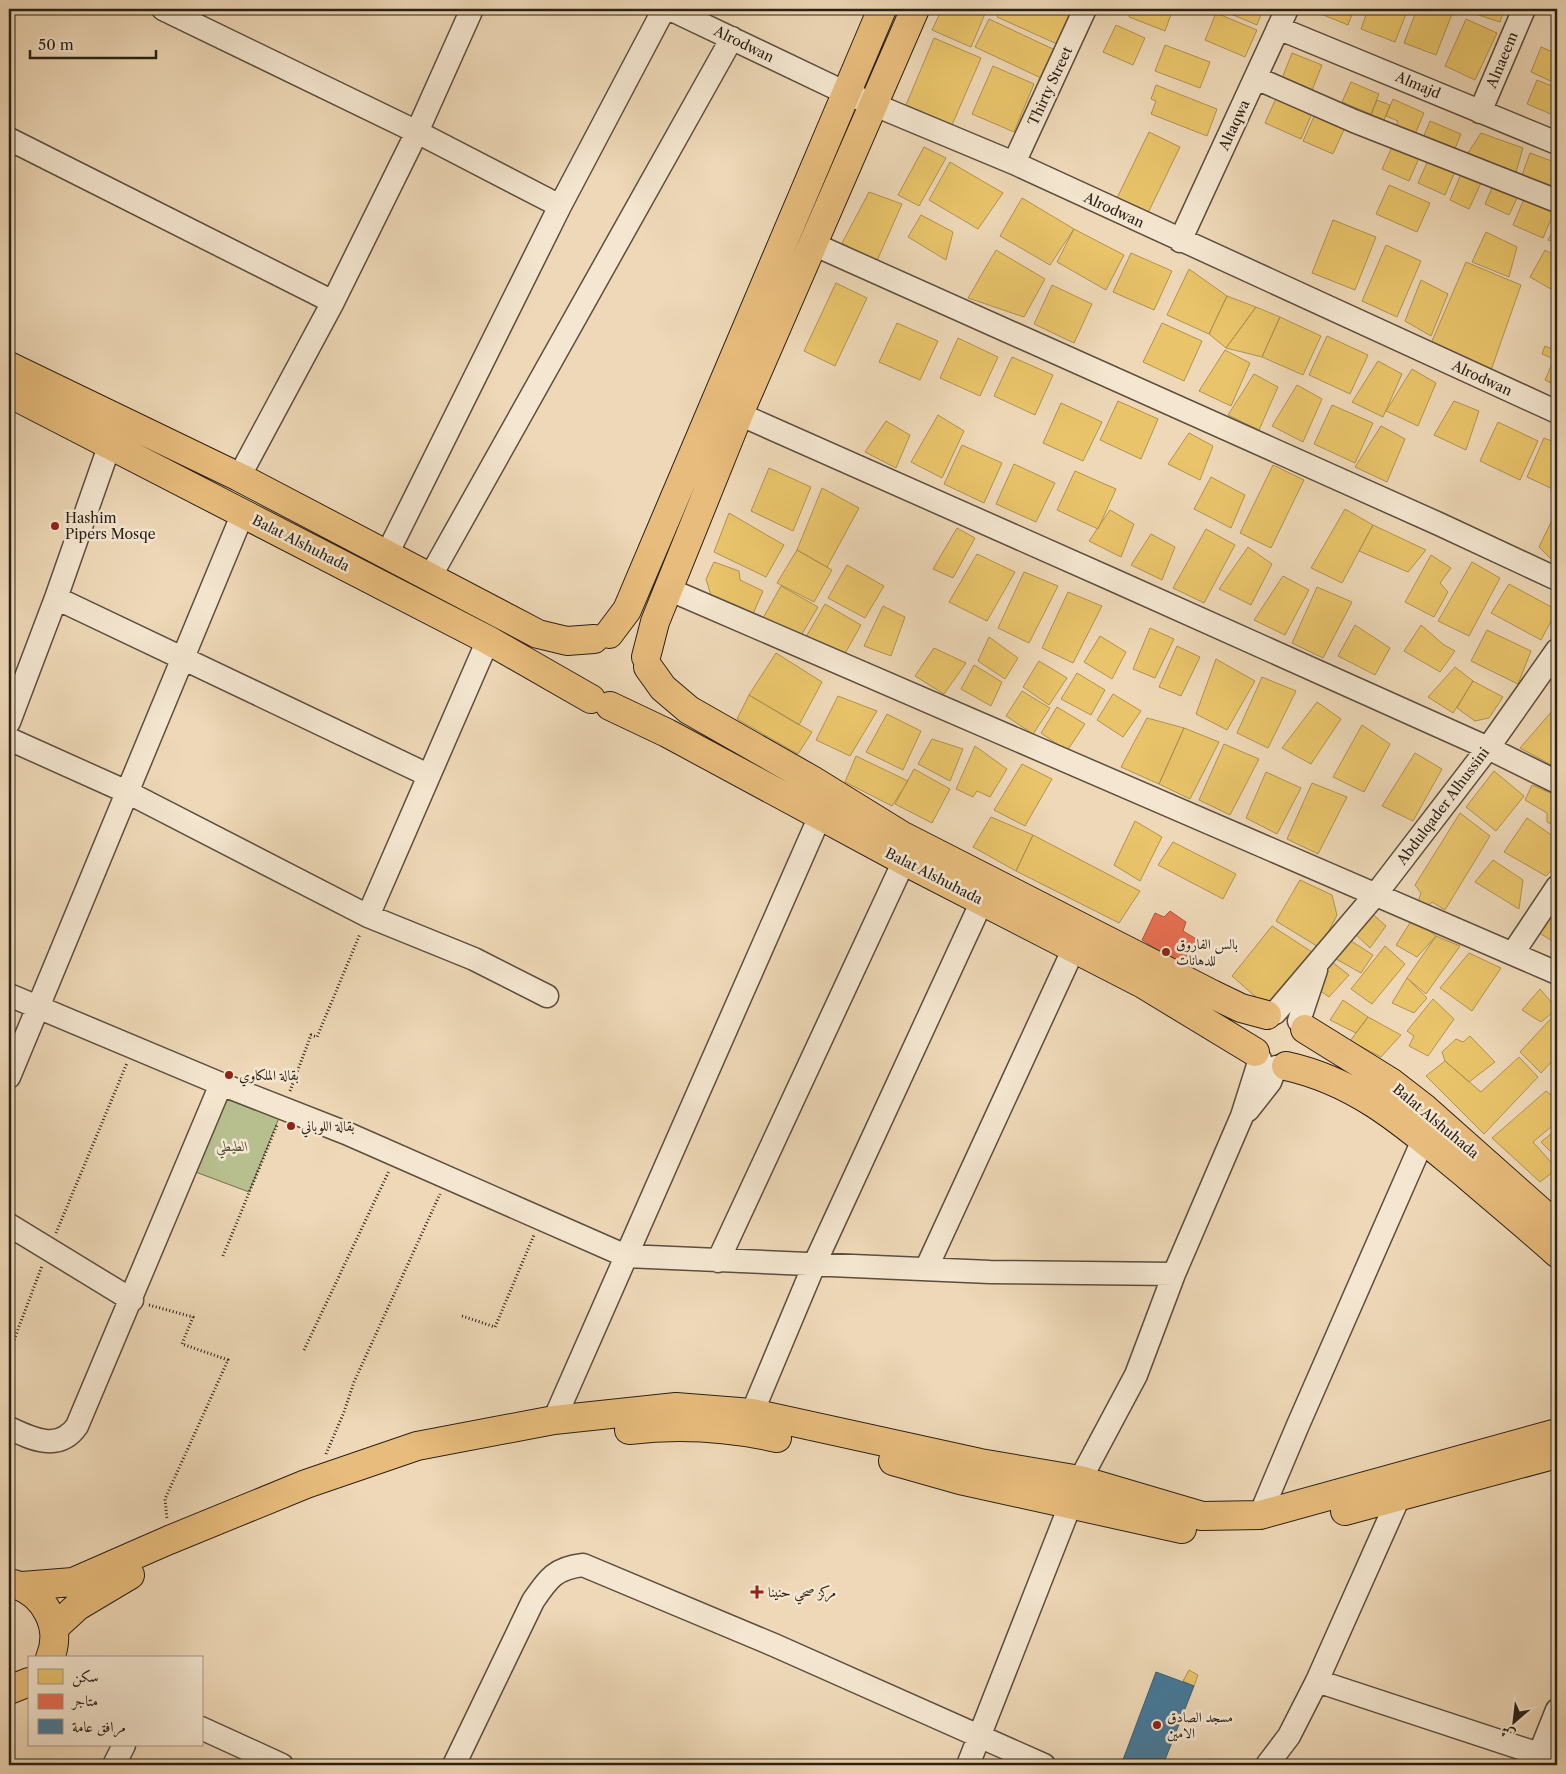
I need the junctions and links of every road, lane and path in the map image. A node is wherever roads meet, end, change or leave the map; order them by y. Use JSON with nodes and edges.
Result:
{"nodes":[{"id":1,"x":163,"y":9,"type":"edge"},
{"id":2,"x":472,"y":9,"type":"edge"},
{"id":3,"x":664,"y":9,"type":"edge"},
{"id":4,"x":670,"y":9,"type":"edge"},
{"id":5,"x":882,"y":9,"type":"edge"},
{"id":6,"x":915,"y":9,"type":"edge"},
{"id":7,"x":1086,"y":9,"type":"edge"},
{"id":8,"x":1524,"y":9,"type":"edge"},
{"id":9,"x":1283,"y":19,"type":"edge"},
{"id":10,"x":732,"y":38,"type":"junction"},
{"id":11,"x":1256,"y":78,"type":"junction"},
{"id":12,"x":846,"y":93,"type":"junction"},
{"id":13,"x":873,"y":104,"type":"junction"},
{"id":14,"x":1480,"y":112,"type":"junction"},
{"id":15,"x":417,"y":132,"type":"junction"},
{"id":16,"x":9,"y":139,"type":"edge"},
{"id":17,"x":1557,"y":143,"type":"edge"},
{"id":18,"x":1014,"y":163,"type":"junction"},
{"id":19,"x":1557,"y":202,"type":"edge"},
{"id":20,"x":560,"y":206,"type":"junction"},
{"id":21,"x":1180,"y":241,"type":"junction"},
{"id":22,"x":813,"y":244,"type":"junction"},
{"id":23,"x":333,"y":302,"type":"junction"},
{"id":24,"x":9,"y":366,"type":"edge"},
{"id":25,"x":9,"y":393,"type":"edge"},
{"id":26,"x":1557,"y":412,"type":"edge"},
{"id":27,"x":738,"y":414,"type":"junction"},
{"id":28,"x":110,"y":444,"type":"junction"},
{"id":29,"x":239,"y":477,"type":"junction"},
{"id":30,"x":244,"y":513,"type":"junction"},
{"id":31,"x":387,"y":554,"type":"junction"},
{"id":32,"x":430,"y":577,"type":"junction"},
{"id":33,"x":1557,"y":580,"type":"edge"},
{"id":34,"x":668,"y":589,"type":"junction"},
{"id":35,"x":56,"y":598,"type":"junction"},
{"id":36,"x":627,"y":610,"type":"junction"},
{"id":37,"x":655,"y":622,"type":"junction"},
{"id":38,"x":538,"y":634,"type":"junction"},
{"id":39,"x":602,"y":637,"type":"junction"},
{"id":40,"x":488,"y":640,"type":"junction"},
{"id":41,"x":1557,"y":650,"type":"edge"},
{"id":42,"x":182,"y":658,"type":"junction"},
{"id":43,"x":647,"y":662,"type":"junction"},
{"id":44,"x":672,"y":697,"type":"junction"},
{"id":45,"x":601,"y":703,"type":"junction"},
{"id":46,"x":9,"y":722,"type":"edge"},
{"id":47,"x":649,"y":724,"type":"junction"},
{"id":48,"x":9,"y":739,"type":"edge"},
{"id":49,"x":1488,"y":748,"type":"junction"},
{"id":50,"x":428,"y":775,"type":"junction"},
{"id":51,"x":1557,"y":782,"type":"edge"},
{"id":52,"x":127,"y":792,"type":"junction"},
{"id":53,"x":820,"y":816,"type":"junction"},
{"id":54,"x":904,"y":861,"type":"junction"},
{"id":55,"x":1557,"y":887,"type":"edge"},
{"id":56,"x":1376,"y":894,"type":"junction"},
{"id":57,"x":982,"y":901,"type":"junction"},
{"id":58,"x":368,"y":916,"type":"junction"},
{"id":59,"x":1074,"y":948,"type":"junction"},
{"id":60,"x":1513,"y":953,"type":"junction"},
{"id":61,"x":1557,"y":973,"type":"edge"},
{"id":62,"x":9,"y":995,"type":"edge"},
{"id":63,"x":547,"y":996,"type":"dead end"},
{"id":64,"x":39,"y":1006,"type":"junction"},
{"id":65,"x":1286,"y":1020,"type":"junction"},
{"id":66,"x":134,"y":1046,"type":"junction"},
{"id":67,"x":1269,"y":1061,"type":"junction"},
{"id":68,"x":9,"y":1077,"type":"edge"},
{"id":69,"x":221,"y":1084,"type":"junction"},
{"id":70,"x":283,"y":1108,"type":"junction"},
{"id":71,"x":1423,"y":1140,"type":"junction"},
{"id":72,"x":396,"y":1155,"type":"junction"},
{"id":73,"x":448,"y":1178,"type":"junction"},
{"id":74,"x":541,"y":1218,"type":"junction"},
{"id":75,"x":9,"y":1225,"type":"edge"},
{"id":76,"x":1557,"y":1226,"type":"edge"},
{"id":77,"x":49,"y":1249,"type":"junction"},
{"id":78,"x":1557,"y":1253,"type":"edge"},
{"id":79,"x":223,"y":1256,"type":"dead end"},
{"id":80,"x":626,"y":1256,"type":"junction"},
{"id":81,"x":718,"y":1261,"type":"junction"},
{"id":82,"x":814,"y":1265,"type":"junction"},
{"id":83,"x":926,"y":1269,"type":"junction"},
{"id":84,"x":1174,"y":1274,"type":"junction"},
{"id":85,"x":132,"y":1300,"type":"junction"},
{"id":86,"x":462,"y":1316,"type":"dead end"},
{"id":87,"x":304,"y":1350,"type":"dead end"},
{"id":88,"x":9,"y":1353,"type":"edge"},
{"id":89,"x":752,"y":1413,"type":"junction"},
{"id":90,"x":554,"y":1420,"type":"junction"},
{"id":91,"x":9,"y":1428,"type":"edge"},
{"id":92,"x":1557,"y":1433,"type":"edge"},
{"id":93,"x":1557,"y":1454,"type":"edge"},
{"id":94,"x":328,"y":1477,"type":"junction"},
{"id":95,"x":1076,"y":1492,"type":"junction"},
{"id":96,"x":1398,"y":1497,"type":"junction"},
{"id":97,"x":1260,"y":1516,"type":"junction"},
{"id":98,"x":169,"y":1540,"type":"junction"},
{"id":99,"x":16,"y":1584,"type":"edge"},
{"id":100,"x":55,"y":1649,"type":"edge"},
{"id":101,"x":1317,"y":1681,"type":"junction"},
{"id":102,"x":28,"y":1682,"type":"edge"},
{"id":103,"x":9,"y":1690,"type":"edge"},
{"id":104,"x":1557,"y":1710,"type":"edge"},
{"id":105,"x":202,"y":1728,"type":"edge"},
{"id":106,"x":980,"y":1738,"type":"junction"},
{"id":107,"x":202,"y":1743,"type":"edge"},
{"id":108,"x":124,"y":1746,"type":"edge"},
{"id":109,"x":1544,"y":1760,"type":"edge"},
{"id":110,"x":114,"y":1765,"type":"edge"},
{"id":111,"x":246,"y":1765,"type":"edge"},
{"id":112,"x":282,"y":1765,"type":"edge"},
{"id":113,"x":454,"y":1765,"type":"edge"},
{"id":114,"x":968,"y":1765,"type":"edge"},
{"id":115,"x":1044,"y":1765,"type":"edge"},
{"id":116,"x":1267,"y":1765,"type":"edge"}],
"edges":[{"from":1,"to":15,"type":"street"},
{"from":2,"to":15,"type":"street"},
{"from":3,"to":20,"type":"street"},
{"from":4,"to":10,"type":"street","name":"Alrodwan"},
{"from":5,"to":12,"type":"main road"},
{"from":6,"to":13,"type":"main road"},
{"from":7,"to":18,"type":"street","name":"Thirty Street"},
{"from":8,"to":14,"type":"street","name":"Alnaeem"},
{"from":9,"to":11,"type":"street","name":"Altaqwa"},
{"from":9,"to":14,"type":"street","name":"Almajd"},
{"from":10,"to":12,"type":"street","name":"Alrodwan"},
{"from":10,"to":32,"type":"street"},
{"from":11,"to":19,"type":"street"},
{"from":11,"to":21,"type":"street","name":"Altaqwa"},
{"from":12,"to":13,"type":"street","name":"Alrodwan"},
{"from":12,"to":36,"type":"main road"},
{"from":13,"to":18,"type":"street","name":"Alrodwan"},
{"from":13,"to":22,"type":"main road"},
{"from":14,"to":17,"type":"street","name":"Almajd"},
{"from":15,"to":20,"type":"street"},
{"from":15,"to":23,"type":"street"},
{"from":16,"to":23,"type":"street"},
{"from":18,"to":21,"type":"street","name":"Alrodwan"},
{"from":20,"to":31,"type":"street"},
{"from":21,"to":26,"type":"street","name":"Alrodwan"},
{"from":22,"to":27,"type":"main road"},
{"from":22,"to":33,"type":"street"},
{"from":23,"to":29,"type":"street"},
{"from":24,"to":29,"type":"main road"},
{"from":25,"to":28,"type":"main road","name":"Balat Alshuhada"},
{"from":27,"to":34,"type":"main road"},
{"from":27,"to":49,"type":"street"},
{"from":28,"to":30,"type":"main road","name":"Balat Alshuhada"},
{"from":28,"to":35,"type":"street"},
{"from":29,"to":31,"type":"main road"},
{"from":30,"to":40,"type":"main road","name":"Balat Alshuhada"},
{"from":30,"to":42,"type":"street"},
{"from":31,"to":32,"type":"main road"},
{"from":32,"to":38,"type":"main road"},
{"from":34,"to":37,"type":"main road"},
{"from":34,"to":56,"type":"street"},
{"from":35,"to":42,"type":"street"},
{"from":35,"to":46,"type":"street"},
{"from":36,"to":37,"type":"main road"},
{"from":36,"to":38,"type":"main road"},
{"from":36,"to":39,"type":"main road"},
{"from":37,"to":43,"type":"main road"},
{"from":38,"to":39,"type":"main road"},
{"from":39,"to":43,"type":"main road"},
{"from":39,"to":45,"type":"main road"},
{"from":40,"to":45,"type":"main road","name":"Balat Alshuhada"},
{"from":40,"to":50,"type":"street"},
{"from":41,"to":49,"type":"street","name":"Abdulqader Alhussini"},
{"from":42,"to":50,"type":"street"},
{"from":42,"to":52,"type":"street"},
{"from":43,"to":44,"type":"main road","name":"Balat Alshuhada"},
{"from":43,"to":45,"type":"main road"},
{"from":44,"to":47,"type":"main road"},
{"from":44,"to":65,"type":"main road","name":"Balat Alshuhada"},
{"from":45,"to":47,"type":"main road","name":"Balat Alshuhada"},
{"from":47,"to":53,"type":"main road","name":"Balat Alshuhada"},
{"from":48,"to":52,"type":"street"},
{"from":49,"to":51,"type":"street"},
{"from":49,"to":56,"type":"street","name":"Abdulqader Alhussini"},
{"from":50,"to":58,"type":"street"},
{"from":52,"to":58,"type":"street"},
{"from":52,"to":64,"type":"street"},
{"from":53,"to":54,"type":"main road","name":"Balat Alshuhada"},
{"from":53,"to":80,"type":"street"},
{"from":54,"to":57,"type":"main road","name":"Balat Alshuhada"},
{"from":54,"to":81,"type":"street"},
{"from":55,"to":60,"type":"street"},
{"from":56,"to":60,"type":"street"},
{"from":56,"to":65,"type":"street","name":"Abdulqader Alhussini"},
{"from":57,"to":59,"type":"main road","name":"Balat Alshuhada"},
{"from":57,"to":82,"type":"street"},
{"from":58,"to":63,"type":"street"},
{"from":58,"to":70,"type":"path"},
{"from":59,"to":67,"type":"main road","name":"Balat Alshuhada"},
{"from":59,"to":83,"type":"street"},
{"from":60,"to":61,"type":"street"},
{"from":62,"to":64,"type":"street"},
{"from":64,"to":66,"type":"street"},
{"from":64,"to":68,"type":"street"},
{"from":65,"to":67,"type":"main road"},
{"from":65,"to":67,"type":"main road"},
{"from":65,"to":76,"type":"main road","name":"Balat Alshuhada"},
{"from":66,"to":69,"type":"street"},
{"from":66,"to":77,"type":"path"},
{"from":67,"to":71,"type":"main road","name":"Balat Alshuhada"},
{"from":67,"to":84,"type":"street"},
{"from":69,"to":70,"type":"street"},
{"from":69,"to":85,"type":"street"},
{"from":70,"to":72,"type":"street"},
{"from":70,"to":79,"type":"path"},
{"from":71,"to":78,"type":"main road","name":"Balat Alshuhada"},
{"from":71,"to":97,"type":"street"},
{"from":72,"to":73,"type":"street"},
{"from":72,"to":87,"type":"path"},
{"from":73,"to":74,"type":"street"},
{"from":73,"to":94,"type":"path"},
{"from":74,"to":80,"type":"street"},
{"from":74,"to":86,"type":"path"},
{"from":75,"to":77,"type":"street"},
{"from":77,"to":85,"type":"street"},
{"from":77,"to":88,"type":"path"},
{"from":80,"to":81,"type":"street"},
{"from":80,"to":90,"type":"street"},
{"from":81,"to":82,"type":"street"},
{"from":82,"to":83,"type":"street"},
{"from":82,"to":89,"type":"street"},
{"from":83,"to":84,"type":"street"},
{"from":84,"to":95,"type":"street"},
{"from":85,"to":91,"type":"street"},
{"from":85,"to":98,"type":"path"},
{"from":89,"to":90,"type":"main road"},
{"from":89,"to":95,"type":"main road"},
{"from":90,"to":94,"type":"main road"},
{"from":92,"to":97,"type":"main road"},
{"from":93,"to":96,"type":"main road"},
{"from":94,"to":98,"type":"main road"},
{"from":95,"to":96,"type":"main road"},
{"from":95,"to":97,"type":"main road"},
{"from":95,"to":100,"type":"main road"},
{"from":95,"to":106,"type":"street"},
{"from":96,"to":101,"type":"street"},
{"from":98,"to":99,"type":"main road"},
{"from":99,"to":100,"type":"main road"},
{"from":101,"to":109,"type":"street"},
{"from":101,"to":116,"type":"street"},
{"from":102,"to":103,"type":"main road"},
{"from":104,"to":109,"type":"street"},
{"from":105,"to":112,"type":"street"},
{"from":106,"to":113,"type":"street"},
{"from":106,"to":114,"type":"street"},
{"from":106,"to":115,"type":"street"},
{"from":107,"to":111,"type":"street"},
{"from":108,"to":110,"type":"street"}]}
